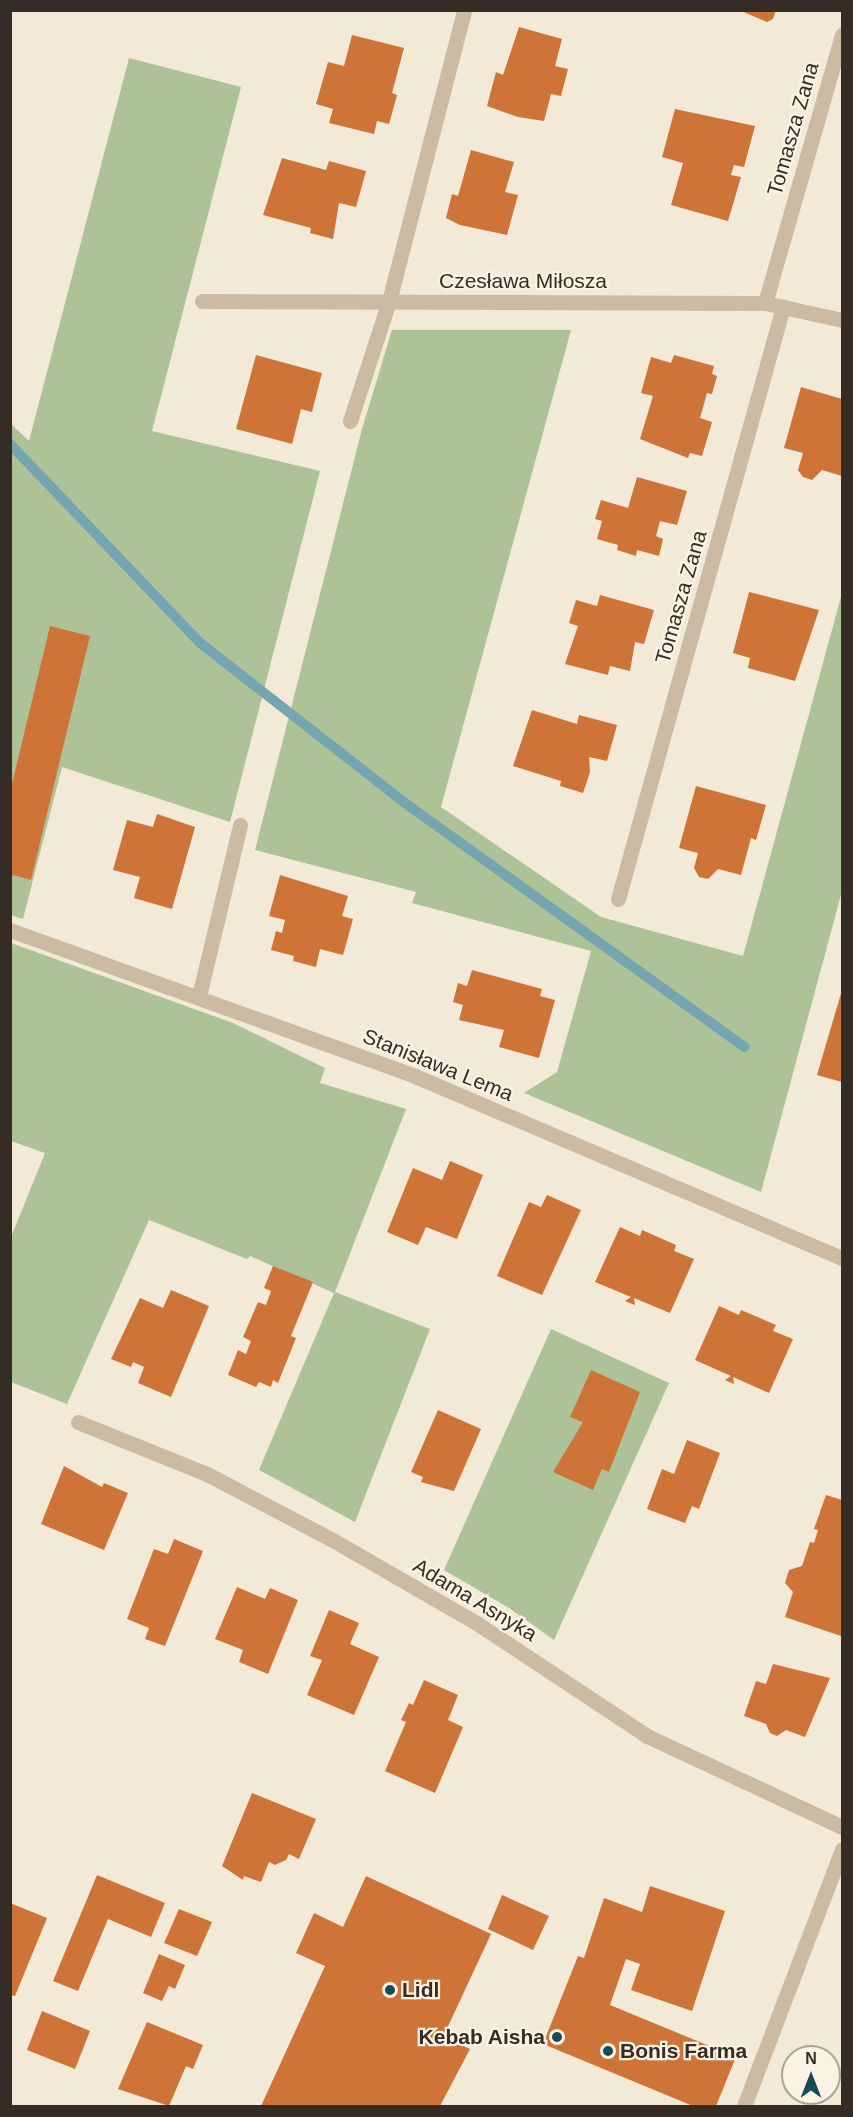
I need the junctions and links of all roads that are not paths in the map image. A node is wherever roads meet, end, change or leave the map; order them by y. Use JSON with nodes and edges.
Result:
{"nodes":[{"id":1,"x":464,"y":10,"type":"edge"},
{"id":2,"x":843,"y":35,"type":"edge"},
{"id":3,"x":202,"y":301,"type":"dead end"},
{"id":4,"x":390,"y":301,"type":"junction"},
{"id":5,"x":765,"y":303,"type":"junction"},
{"id":6,"x":783,"y":307,"type":"junction"},
{"id":7,"x":843,"y":320,"type":"edge"},
{"id":8,"x":350,"y":421,"type":"dead end"},
{"id":9,"x":240,"y":825,"type":"dead end"},
{"id":10,"x":618,"y":899,"type":"dead end"},
{"id":11,"x":10,"y":930,"type":"edge"},
{"id":12,"x":199,"y":996,"type":"junction"},
{"id":13,"x":843,"y":1258,"type":"edge"},
{"id":14,"x":78,"y":1422,"type":"dead end"},
{"id":15,"x":843,"y":1827,"type":"edge"},
{"id":16,"x":843,"y":1849,"type":"edge"},
{"id":17,"x":744,"y":2106,"type":"edge"}],
"edges":[{"from":1,"to":4,"type":"street"},
{"from":2,"to":5,"type":"street","name":"Tomasza Zana"},
{"from":3,"to":4,"type":"street","name":"Czesława Miłosza"},
{"from":4,"to":5,"type":"street","name":"Czesława Miłosza"},
{"from":4,"to":8,"type":"street"},
{"from":5,"to":6,"type":"street","name":"Czesława Miłosza"},
{"from":6,"to":7,"type":"street","name":"Czesława Miłosza"},
{"from":6,"to":10,"type":"street","name":"Tomasza Zana"},
{"from":9,"to":12,"type":"street"},
{"from":11,"to":12,"type":"street","name":"Stanisława Lema"},
{"from":12,"to":13,"type":"street","name":"Stanisława Lema"},
{"from":14,"to":15,"type":"street","name":"Adama Asnyka"},
{"from":16,"to":17,"type":"street"}]}
